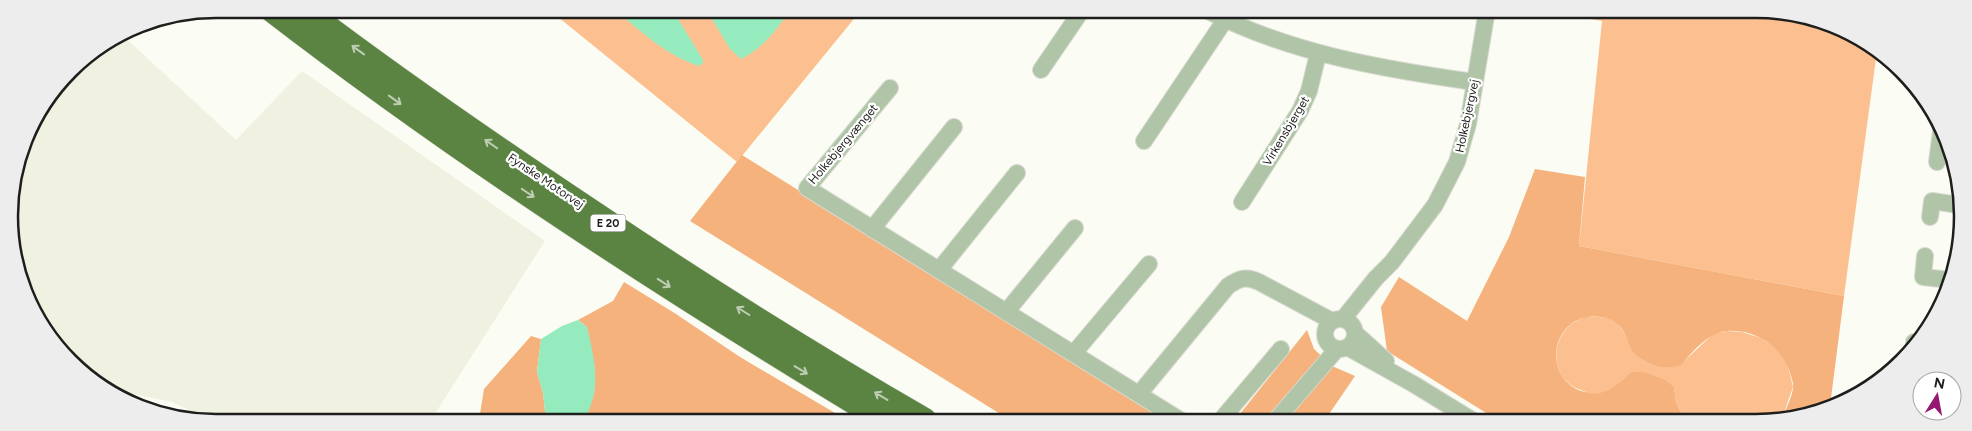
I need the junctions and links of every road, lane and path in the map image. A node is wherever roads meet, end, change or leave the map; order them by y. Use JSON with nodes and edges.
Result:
{"nodes":[{"id":1,"x":283,"y":18,"type":"edge"},
{"id":2,"x":315,"y":18,"type":"edge"},
{"id":3,"x":1077,"y":18,"type":"edge"},
{"id":4,"x":1221,"y":18,"type":"edge"},
{"id":5,"x":1486,"y":18,"type":"edge"},
{"id":6,"x":1225,"y":20,"type":"junction"},
{"id":7,"x":1318,"y":54,"type":"junction"},
{"id":8,"x":1041,"y":70,"type":"dead end"},
{"id":9,"x":1474,"y":82,"type":"junction"},
{"id":10,"x":890,"y":88,"type":"dead end"},
{"id":11,"x":954,"y":127,"type":"dead end"},
{"id":12,"x":1144,"y":141,"type":"dead end"},
{"id":13,"x":1940,"y":142,"type":"edge"},
{"id":14,"x":1937,"y":162,"type":"dead end"},
{"id":15,"x":1017,"y":174,"type":"dead end"},
{"id":16,"x":1242,"y":202,"type":"dead end"},
{"id":17,"x":1954,"y":204,"type":"edge"},
{"id":18,"x":1930,"y":217,"type":"dead end"},
{"id":19,"x":1075,"y":228,"type":"dead end"},
{"id":20,"x":872,"y":229,"type":"junction"},
{"id":21,"x":1925,"y":256,"type":"dead end"},
{"id":22,"x":1149,"y":264,"type":"dead end"},
{"id":23,"x":939,"y":270,"type":"junction"},
{"id":24,"x":1944,"y":279,"type":"edge"},
{"id":25,"x":1007,"y":311,"type":"junction"},
{"id":26,"x":1340,"y":334,"type":"junction"},
{"id":27,"x":1281,"y":349,"type":"dead end"},
{"id":28,"x":1074,"y":353,"type":"junction"},
{"id":29,"x":1139,"y":394,"type":"junction"},
{"id":30,"x":874,"y":414,"type":"edge"},
{"id":31,"x":914,"y":414,"type":"edge"},
{"id":32,"x":1171,"y":414,"type":"edge"},
{"id":33,"x":1226,"y":414,"type":"edge"},
{"id":34,"x":1281,"y":414,"type":"edge"},
{"id":35,"x":1462,"y":414,"type":"edge"}],
"edges":[{"from":1,"to":30,"type":"highway","name":"Fynske Motorvej","number":"E 20","one_way":true},
{"from":31,"to":2,"type":"highway","name":"Fynske Motorvej","number":"E 20","one_way":true},
{"from":3,"to":8,"type":"street"},
{"from":4,"to":6,"type":"street"},
{"from":5,"to":9,"type":"street","name":"Holkebjergvej"},
{"from":6,"to":7,"type":"street"},
{"from":6,"to":12,"type":"street"},
{"from":7,"to":9,"type":"street"},
{"from":7,"to":16,"type":"street","name":"Virkensbjerget"},
{"from":9,"to":26,"type":"street","name":"Holkebjergvej"},
{"from":10,"to":20,"type":"street","name":"Holkebjergvænget"},
{"from":11,"to":20,"type":"street"},
{"from":13,"to":14,"type":"street"},
{"from":15,"to":23,"type":"street"},
{"from":17,"to":18,"type":"street"},
{"from":19,"to":25,"type":"street"},
{"from":20,"to":23,"type":"street","name":"Holkebjergvænget"},
{"from":21,"to":24,"type":"street"},
{"from":22,"to":28,"type":"street"},
{"from":23,"to":25,"type":"street","name":"Holkebjergvænget"},
{"from":25,"to":28,"type":"street","name":"Holkebjergvænget"},
{"from":26,"to":29,"type":"street"},
{"from":26,"to":34,"type":"street","name":"Holkebjergvej"},
{"from":26,"to":35,"type":"street"},
{"from":27,"to":33,"type":"street"},
{"from":28,"to":29,"type":"street","name":"Holkebjergvænget"},
{"from":29,"to":32,"type":"street","name":"Holkebjergvænget"}]}
